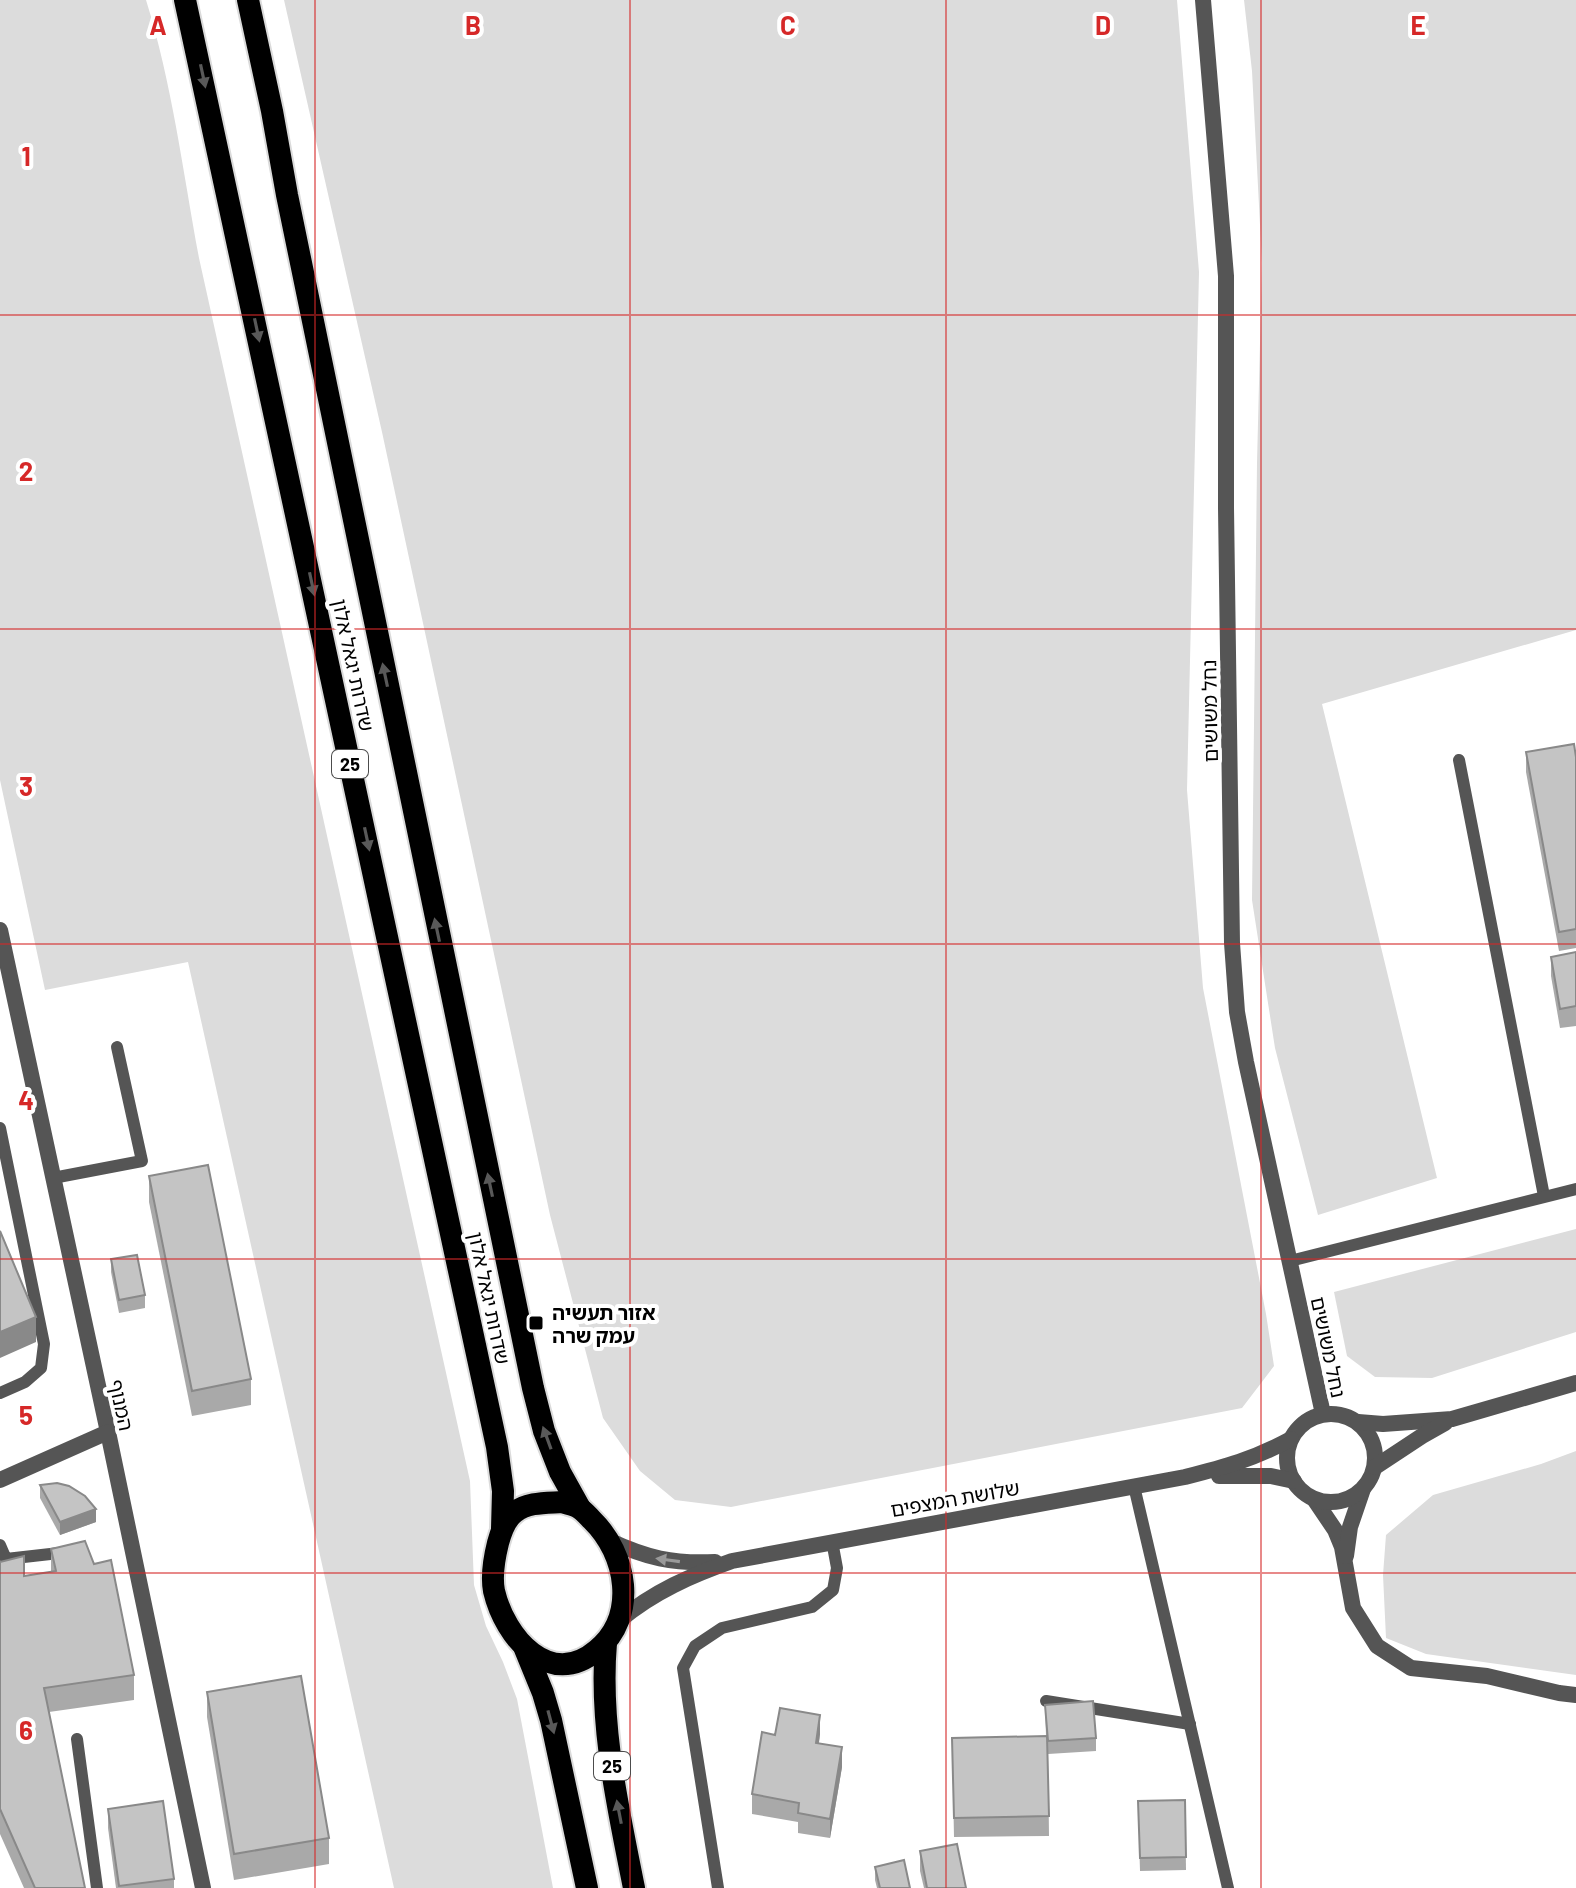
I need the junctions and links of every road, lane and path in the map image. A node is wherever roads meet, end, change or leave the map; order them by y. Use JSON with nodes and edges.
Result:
{"nodes":[{"id":1,"x":185,"y":0,"type":"edge"},
{"id":2,"x":248,"y":0,"type":"edge"},
{"id":3,"x":1203,"y":0,"type":"edge"},
{"id":4,"x":1459,"y":760,"type":"dead end"},
{"id":5,"x":0,"y":930,"type":"edge"},
{"id":6,"x":5,"y":985,"type":"edge"},
{"id":7,"x":117,"y":1047,"type":"dead end"},
{"id":8,"x":0,"y":1128,"type":"edge"},
{"id":9,"x":53,"y":1178,"type":"junction"},
{"id":10,"x":1576,"y":1189,"type":"edge"},
{"id":11,"x":1544,"y":1196,"type":"junction"},
{"id":12,"x":1290,"y":1261,"type":"junction"},
{"id":13,"x":1576,"y":1383,"type":"edge"},
{"id":14,"x":0,"y":1393,"type":"edge"},
{"id":15,"x":1323,"y":1414,"type":"junction"},
{"id":16,"x":1452,"y":1419,"type":"junction"},
{"id":17,"x":1358,"y":1422,"type":"junction"},
{"id":18,"x":108,"y":1432,"type":"junction"},
{"id":19,"x":1291,"y":1439,"type":"junction"},
{"id":20,"x":1375,"y":1467,"type":"junction"},
{"id":21,"x":1185,"y":1477,"type":"junction"},
{"id":22,"x":0,"y":1480,"type":"edge"},
{"id":23,"x":1294,"y":1481,"type":"junction"},
{"id":24,"x":1134,"y":1486,"type":"junction"},
{"id":25,"x":1363,"y":1489,"type":"junction"},
{"id":26,"x":1314,"y":1499,"type":"junction"},
{"id":27,"x":580,"y":1508,"type":"junction"},
{"id":28,"x":502,"y":1529,"type":"junction"},
{"id":29,"x":608,"y":1540,"type":"junction"},
{"id":30,"x":832,"y":1541,"type":"junction"},
{"id":31,"x":0,"y":1545,"type":"edge"},
{"id":32,"x":79,"y":1550,"type":"edge"},
{"id":33,"x":732,"y":1561,"type":"junction"},
{"id":34,"x":1345,"y":1561,"type":"junction"},
{"id":35,"x":620,"y":1620,"type":"junction"},
{"id":36,"x":606,"y":1643,"type":"junction"},
{"id":37,"x":525,"y":1649,"type":"junction"},
{"id":38,"x":1576,"y":1695,"type":"edge"},
{"id":39,"x":1046,"y":1701,"type":"edge"},
{"id":40,"x":1190,"y":1724,"type":"junction"},
{"id":41,"x":77,"y":1739,"type":"dead end"},
{"id":42,"x":97,"y":1888,"type":"edge"},
{"id":43,"x":203,"y":1888,"type":"edge"},
{"id":44,"x":587,"y":1888,"type":"edge"},
{"id":45,"x":634,"y":1888,"type":"edge"},
{"id":46,"x":718,"y":1888,"type":"edge"},
{"id":47,"x":1228,"y":1888,"type":"edge"}],
"edges":[{"from":1,"to":28,"type":"highway","name":"שדרות יגאל אלון","number":"25","one_way":true},
{"from":27,"to":2,"type":"highway","name":"שדרות יגאל אלון","number":"25","one_way":true},
{"from":3,"to":12,"type":"street","name":"נחל משושים"},
{"from":4,"to":11,"type":"lane"},
{"from":5,"to":6,"type":"street","name":"המנוף"},
{"from":6,"to":9,"type":"street","name":"המנוף"},
{"from":7,"to":9,"type":"lane"},
{"from":8,"to":14,"type":"lane"},
{"from":9,"to":18,"type":"street","name":"המנוף"},
{"from":10,"to":11,"type":"lane"},
{"from":11,"to":12,"type":"lane"},
{"from":12,"to":15,"type":"street","name":"נחל משושים"},
{"from":13,"to":16,"type":"street"},
{"from":15,"to":17,"type":"street"},
{"from":15,"to":19,"type":"street"},
{"from":16,"to":17,"type":"street"},
{"from":16,"to":20,"type":"street"},
{"from":17,"to":20,"type":"street"},
{"from":18,"to":22,"type":"street"},
{"from":18,"to":43,"type":"street","name":"המנוף"},
{"from":19,"to":21,"type":"street","name":"שלושת המצפים"},
{"from":19,"to":23,"type":"street"},
{"from":20,"to":25,"type":"street"},
{"from":21,"to":23,"type":"street","name":"שלושת המצפים"},
{"from":21,"to":24,"type":"street","name":"שלושת המצפים"},
{"from":23,"to":26,"type":"street"},
{"from":24,"to":30,"type":"street","name":"שלושת המצפים"},
{"from":24,"to":40,"type":"lane"},
{"from":25,"to":26,"type":"street"},
{"from":25,"to":34,"type":"street"},
{"from":26,"to":34,"type":"street"},
{"from":27,"to":28,"type":"highway"},
{"from":27,"to":29,"type":"highway","number":"25"},
{"from":28,"to":37,"type":"highway","number":"25"},
{"from":33,"to":29,"type":"street","name":"שלושת המצפים","one_way":true},
{"from":29,"to":35,"type":"highway","number":"25"},
{"from":30,"to":33,"type":"street","name":"שלושת המצפים"},
{"from":30,"to":46,"type":"lane"},
{"from":31,"to":32,"type":"lane"},
{"from":33,"to":35,"type":"street","name":"שלושת המצפים"},
{"from":34,"to":38,"type":"street"},
{"from":35,"to":36,"type":"highway","number":"25"},
{"from":36,"to":37,"type":"highway"},
{"from":45,"to":36,"type":"highway","number":"25","one_way":true},
{"from":37,"to":44,"type":"highway","number":"25","one_way":true},
{"from":39,"to":40,"type":"lane"},
{"from":40,"to":47,"type":"lane"},
{"from":41,"to":42,"type":"lane"}]}
